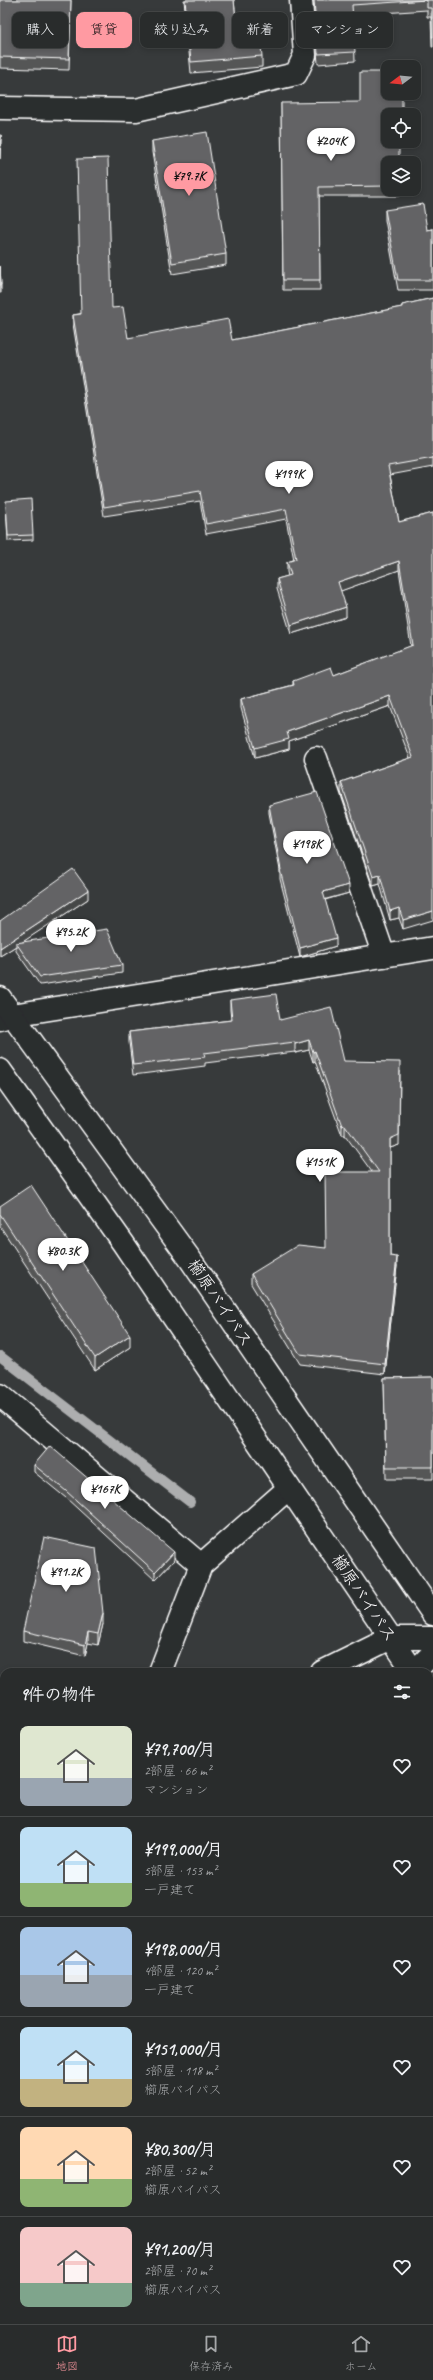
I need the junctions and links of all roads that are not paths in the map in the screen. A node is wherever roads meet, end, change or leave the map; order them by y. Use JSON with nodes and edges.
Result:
{"nodes":[{"id":1,"x":301,"y":0,"type":"edge"},
{"id":2,"x":0,"y":108,"type":"edge"},
{"id":3,"x":316,"y":758,"type":"dead end"},
{"id":4,"x":433,"y":948,"type":"edge"},
{"id":5,"x":384,"y":956,"type":"junction"},
{"id":6,"x":4,"y":1011,"type":"edge"},
{"id":7,"x":0,"y":1070,"type":"edge"},
{"id":8,"x":0,"y":1395,"type":"edge"},
{"id":9,"x":289,"y":1488,"type":"junction"},
{"id":10,"x":201,"y":1566,"type":"junction"},
{"id":11,"x":433,"y":1614,"type":"edge"},
{"id":12,"x":392,"y":1638,"type":"junction"},
{"id":13,"x":433,"y":1638,"type":"edge"},
{"id":14,"x":433,"y":1654,"type":"edge"},
{"id":15,"x":162,"y":1668,"type":"edge"},
{"id":16,"x":330,"y":1668,"type":"edge"},
{"id":17,"x":411,"y":1668,"type":"edge"},
{"id":18,"x":418,"y":1668,"type":"edge"}],
"edges":[{"from":1,"to":2,"type":"street"},
{"from":3,"to":5,"type":"street"},
{"from":4,"to":5,"type":"street"},
{"from":5,"to":6,"type":"street"},
{"from":6,"to":11,"type":"street","name":"櫛原バイパス"},
{"from":7,"to":9,"type":"street","name":"櫛原バイパス"},
{"from":8,"to":10,"type":"street"},
{"from":9,"to":10,"type":"street"},
{"from":9,"to":12,"type":"street","name":"櫛原バイパス"},
{"from":10,"to":15,"type":"street"},
{"from":12,"to":13,"type":"street"},
{"from":12,"to":16,"type":"street"},
{"from":12,"to":17,"type":"street","name":"櫛原バイパス"},
{"from":14,"to":18,"type":"street"}]}
